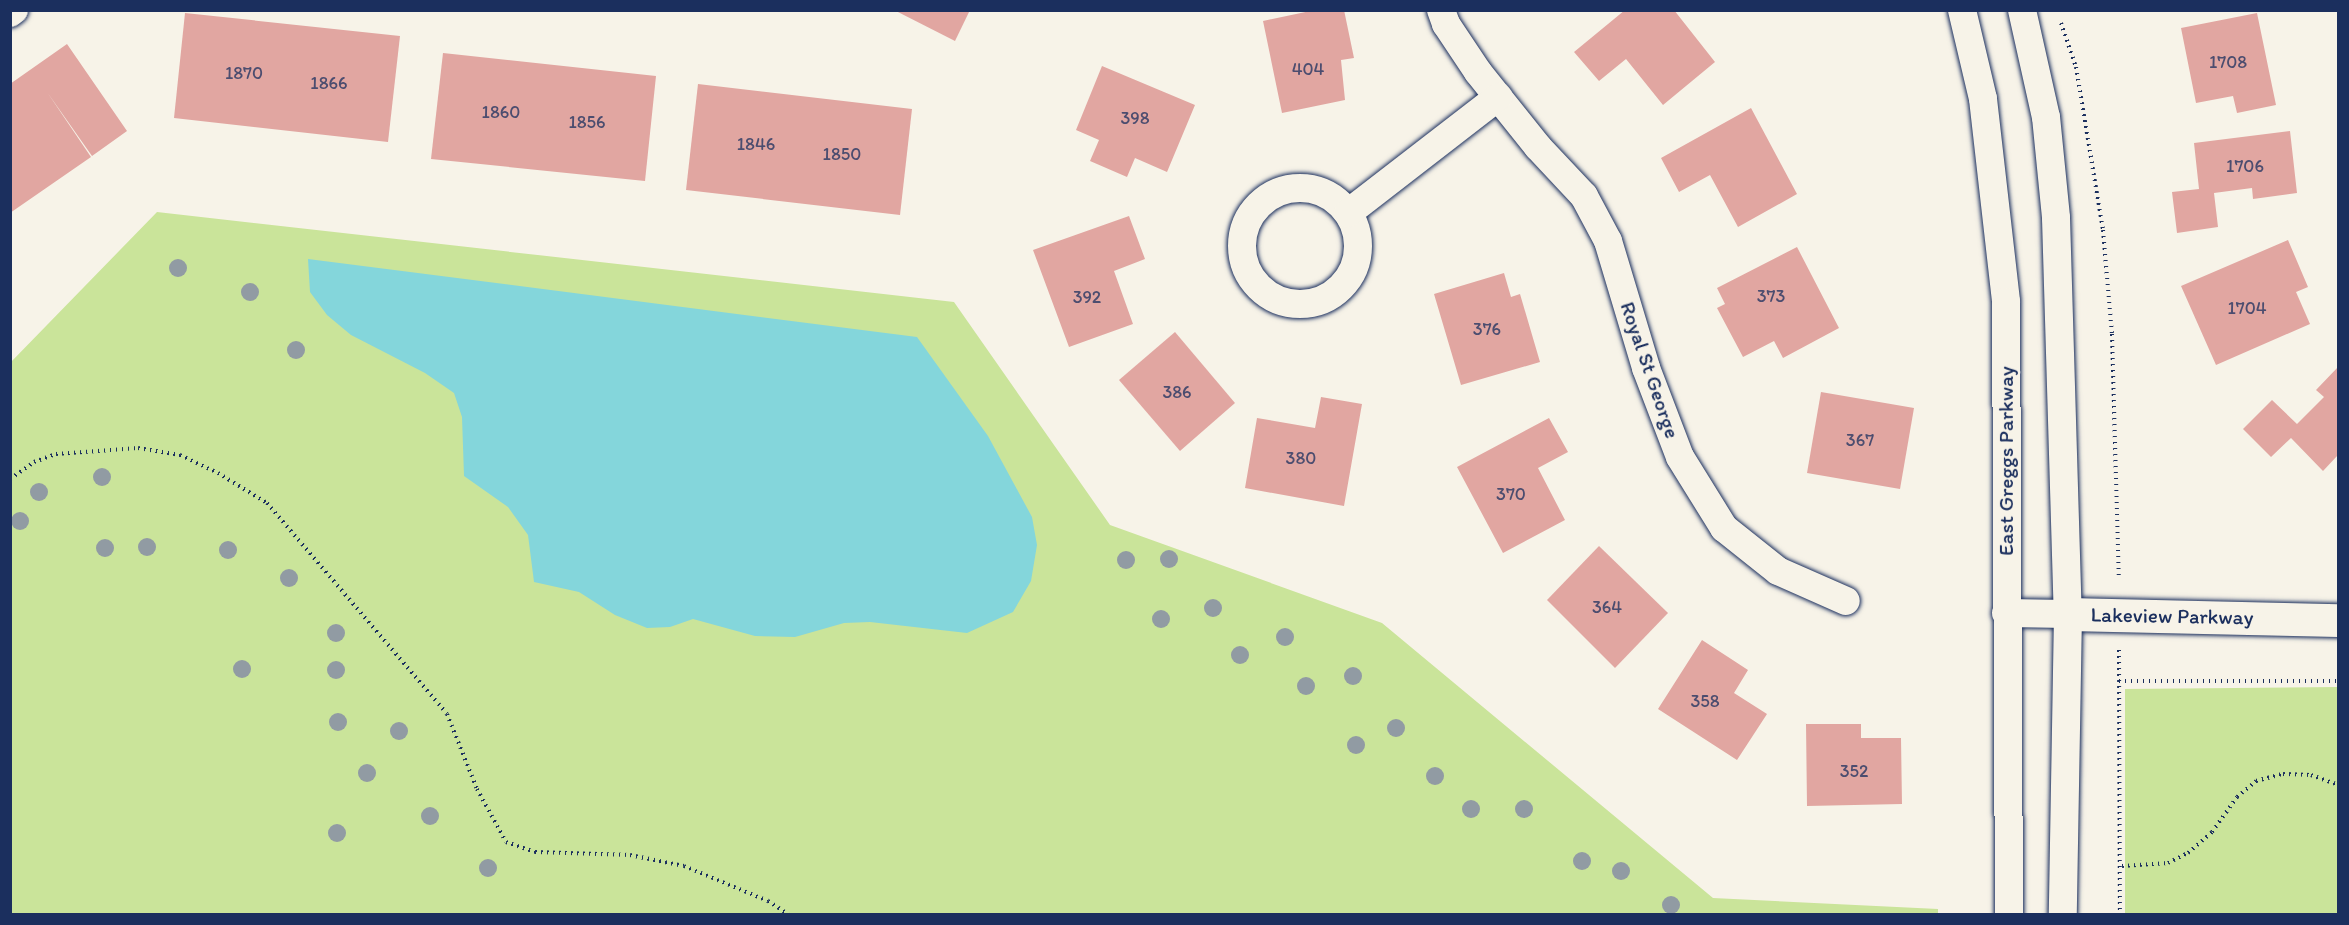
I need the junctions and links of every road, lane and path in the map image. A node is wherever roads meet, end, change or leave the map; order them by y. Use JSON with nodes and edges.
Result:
{"nodes":[{"id":1,"x":1441,"y":10,"type":"edge"},
{"id":2,"x":1962,"y":10,"type":"edge"},
{"id":3,"x":2022,"y":10,"type":"edge"},
{"id":4,"x":2057,"y":10,"type":"edge"},
{"id":5,"x":1498,"y":97,"type":"junction"},
{"id":6,"x":1348,"y":213,"type":"junction"},
{"id":7,"x":10,"y":479,"type":"edge"},
{"id":8,"x":2119,"y":580,"type":"dead end"},
{"id":9,"x":1846,"y":602,"type":"dead end"},
{"id":10,"x":2006,"y":613,"type":"junction"},
{"id":11,"x":2068,"y":614,"type":"junction"},
{"id":12,"x":2338,"y":620,"type":"edge"},
{"id":13,"x":2338,"y":681,"type":"edge"},
{"id":14,"x":2338,"y":785,"type":"edge"},
{"id":15,"x":2122,"y":866,"type":"junction"},
{"id":16,"x":788,"y":915,"type":"edge"},
{"id":17,"x":2009,"y":915,"type":"edge"},
{"id":18,"x":2063,"y":915,"type":"edge"},
{"id":19,"x":2120,"y":915,"type":"edge"}],
"edges":[{"from":1,"to":5,"type":"street","name":"Royal St George"},
{"from":2,"to":10,"type":"street","name":"East Greggs Parkway"},
{"from":3,"to":11,"type":"street"},
{"from":4,"to":8,"type":"path"},
{"from":5,"to":6,"type":"street"},
{"from":5,"to":9,"type":"street","name":"Royal St George"},
{"from":6,"to":6,"type":"street"},
{"from":7,"to":16,"type":"path"},
{"from":10,"to":11,"type":"street","name":"Lakeview Parkway"},
{"from":10,"to":17,"type":"street","name":"East Greggs Parkway"},
{"from":11,"to":12,"type":"street","name":"Lakeview Parkway"},
{"from":11,"to":18,"type":"street"},
{"from":13,"to":15,"type":"path"},
{"from":14,"to":15,"type":"path"},
{"from":15,"to":19,"type":"path"}]}
